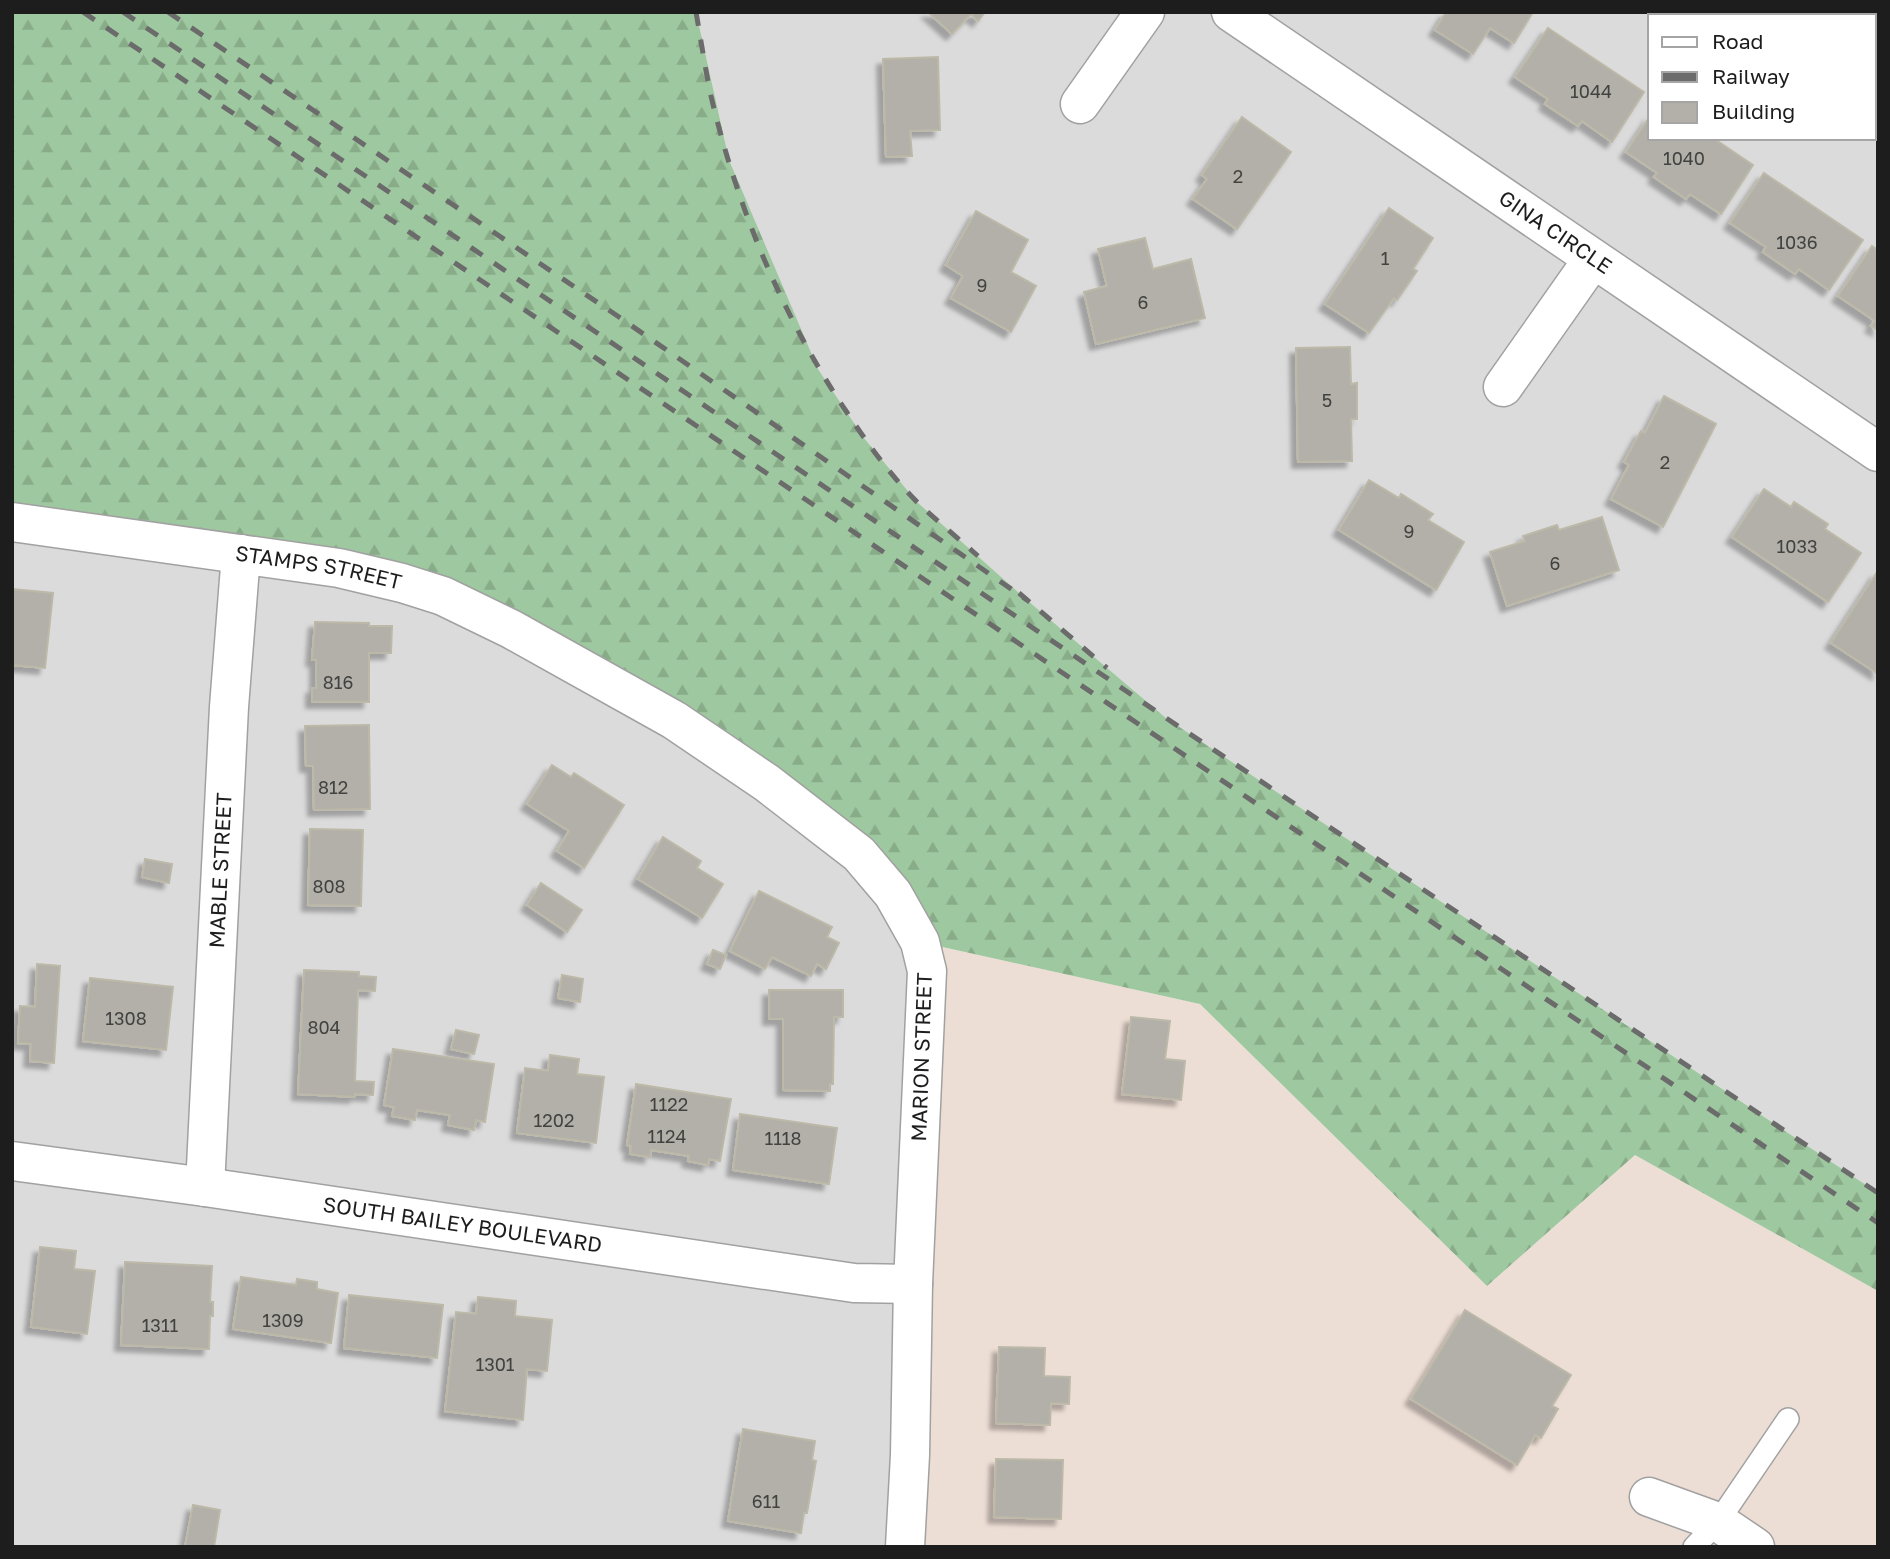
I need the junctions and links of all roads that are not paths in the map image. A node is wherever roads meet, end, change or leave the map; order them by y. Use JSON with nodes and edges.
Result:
{"nodes":[{"id":1,"x":1145,"y":12,"type":"edge"},
{"id":2,"x":1231,"y":12,"type":"edge"},
{"id":3,"x":1080,"y":104,"type":"dead end"},
{"id":4,"x":1593,"y":260,"type":"junction"},
{"id":5,"x":1503,"y":387,"type":"dead end"},
{"id":6,"x":1878,"y":452,"type":"edge"},
{"id":7,"x":12,"y":522,"type":"edge"},
{"id":8,"x":241,"y":554,"type":"junction"},
{"id":9,"x":604,"y":681,"type":"joint"},
{"id":10,"x":12,"y":1161,"type":"edge"},
{"id":11,"x":205,"y":1187,"type":"junction"},
{"id":12,"x":913,"y":1284,"type":"junction"},
{"id":13,"x":1788,"y":1419,"type":"dead end"},
{"id":14,"x":1649,"y":1497,"type":"dead end"},
{"id":15,"x":1706,"y":1535,"type":"edge"},
{"id":16,"x":905,"y":1547,"type":"edge"},
{"id":17,"x":1755,"y":1547,"type":"edge"}],
"edges":[{"from":1,"to":3,"type":"street"},
{"from":2,"to":4,"type":"street","name":"GINA CIRCLE"},
{"from":4,"to":5,"type":"street"},
{"from":4,"to":6,"type":"street","name":"GINA CIRCLE"},
{"from":7,"to":8,"type":"street","name":"STAMPS STREET"},
{"from":8,"to":9,"type":"street","name":"STAMPS STREET"},
{"from":8,"to":11,"type":"street","name":"MABLE STREET"},
{"from":9,"to":12,"type":"street","name":"MARION STREET"},
{"from":10,"to":11,"type":"street","name":"SOUTH BAILEY BOULEVARD"},
{"from":11,"to":12,"type":"street","name":"SOUTH BAILEY BOULEVARD"},
{"from":12,"to":16,"type":"street","name":"MARION STREET"},
{"from":13,"to":15,"type":"lane"},
{"from":14,"to":15,"type":"street"},
{"from":15,"to":17,"type":"street"}]}
